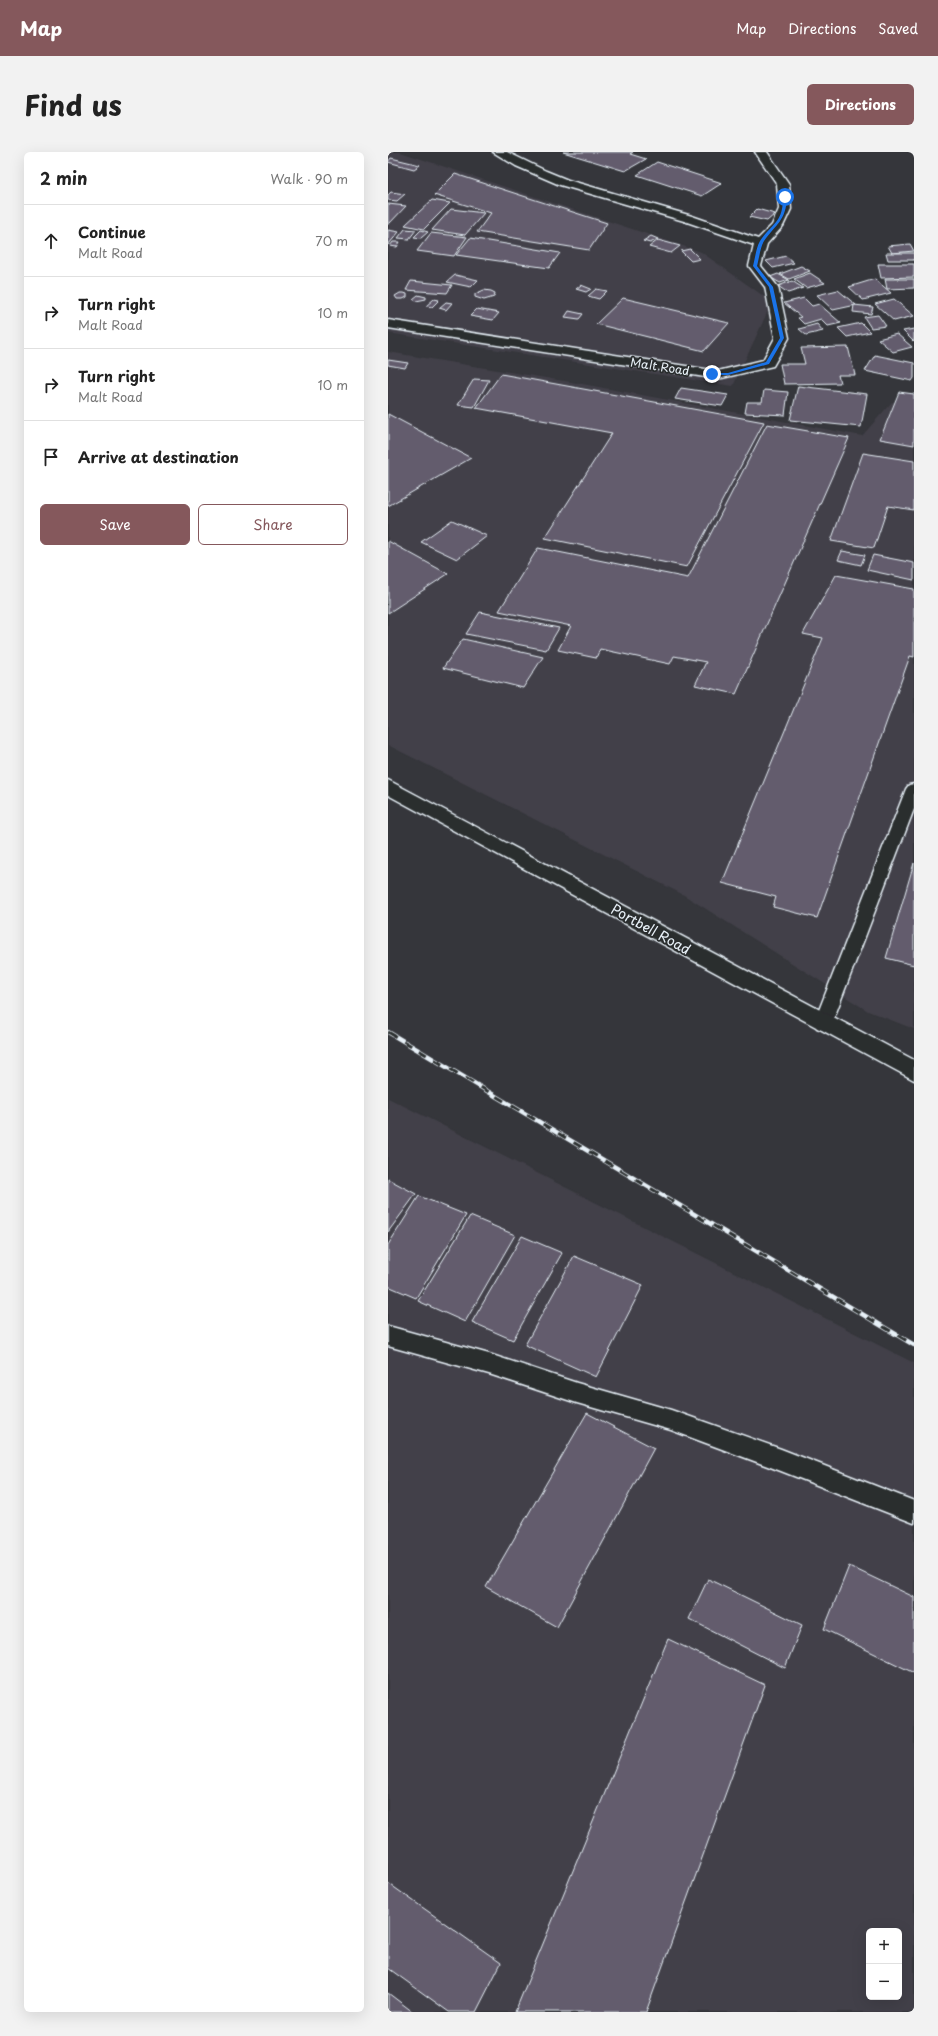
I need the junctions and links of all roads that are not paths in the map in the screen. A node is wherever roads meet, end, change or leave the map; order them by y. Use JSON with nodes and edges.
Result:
{"nodes":[{"id":1,"x":499,"y":152,"type":"edge"},
{"id":2,"x":761,"y":152,"type":"edge"},
{"id":3,"x":761,"y":243,"type":"junction"},
{"id":4,"x":388,"y":324,"type":"edge"},
{"id":5,"x":388,"y":787,"type":"edge"},
{"id":6,"x":914,"y":789,"type":"edge"},
{"id":7,"x":823,"y":1023,"type":"junction"},
{"id":8,"x":914,"y":1071,"type":"edge"},
{"id":9,"x":388,"y":1336,"type":"edge"},
{"id":10,"x":914,"y":1512,"type":"edge"}],
"edges":[{"from":1,"to":3,"type":"street"},
{"from":2,"to":3,"type":"street","name":"Malt Road"},
{"from":3,"to":4,"type":"street","name":"Malt Road"},
{"from":5,"to":7,"type":"street","name":"Portbell Road"},
{"from":6,"to":7,"type":"lane"},
{"from":7,"to":8,"type":"street","name":"Portbell Road"},
{"from":9,"to":10,"type":"lane"}]}
